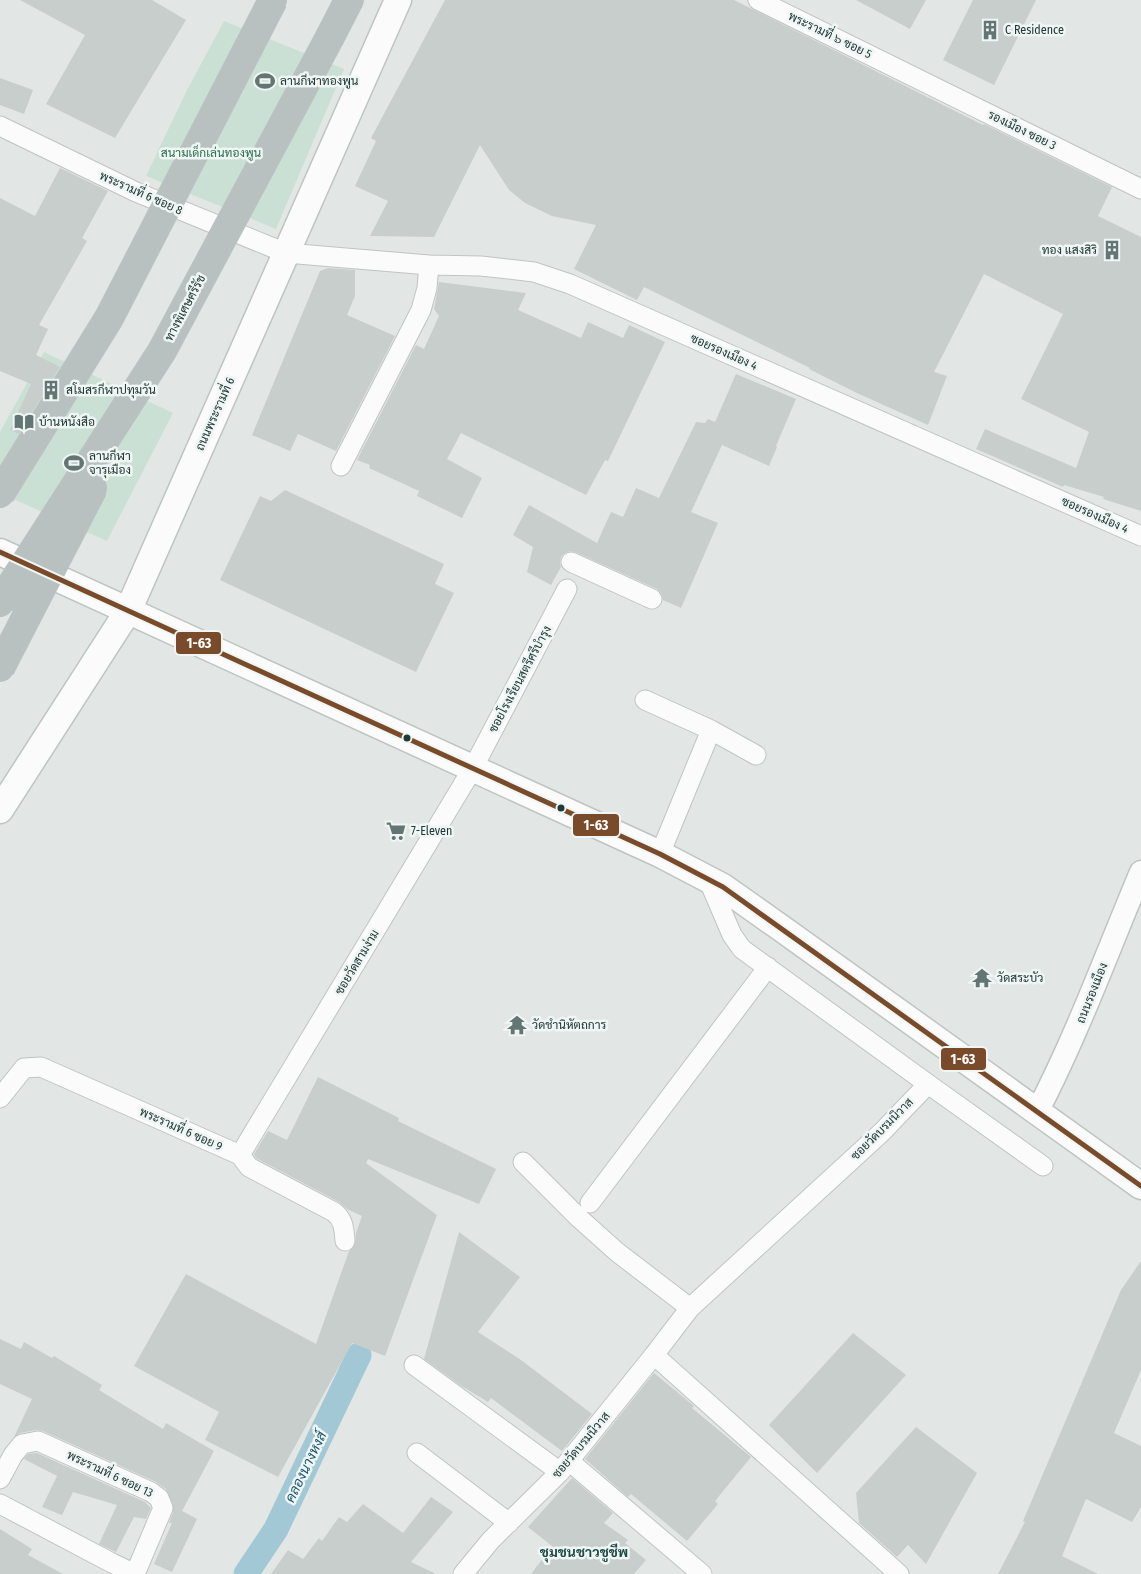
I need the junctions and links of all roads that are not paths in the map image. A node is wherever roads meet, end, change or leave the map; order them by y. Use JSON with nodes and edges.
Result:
{"nodes":[{"id":1,"x":273,"y":0,"type":"edge"},
{"id":2,"x":349,"y":0,"type":"edge"},
{"id":3,"x":398,"y":0,"type":"edge"},
{"id":4,"x":758,"y":0,"type":"edge"},
{"id":5,"x":902,"y":71,"type":"joint"},
{"id":6,"x":0,"y":126,"type":"edge"},
{"id":7,"x":1141,"y":189,"type":"edge"},
{"id":8,"x":286,"y":253,"type":"junction"},
{"id":9,"x":429,"y":265,"type":"junction"},
{"id":10,"x":162,"y":351,"type":"junction"},
{"id":11,"x":341,"y":466,"type":"dead end"},
{"id":12,"x":0,"y":494,"type":"edge"},
{"id":13,"x":1141,"y":536,"type":"edge"},
{"id":14,"x":0,"y":552,"type":"edge"},
{"id":15,"x":571,"y":562,"type":"dead end"},
{"id":16,"x":566,"y":589,"type":"dead end"},
{"id":17,"x":652,"y":599,"type":"dead end"},
{"id":18,"x":0,"y":603,"type":"edge"},
{"id":19,"x":128,"y":611,"type":"junction"},
{"id":20,"x":0,"y":668,"type":"edge"},
{"id":21,"x":645,"y":700,"type":"dead end"},
{"id":22,"x":710,"y":730,"type":"junction"},
{"id":23,"x":756,"y":755,"type":"dead end"},
{"id":24,"x":473,"y":768,"type":"junction"},
{"id":25,"x":0,"y":810,"type":"edge"},
{"id":26,"x":660,"y":854,"type":"junction"},
{"id":27,"x":1141,"y":872,"type":"edge"},
{"id":28,"x":708,"y":879,"type":"junction"},
{"id":29,"x":768,"y":967,"type":"junction"},
{"id":30,"x":928,"y":1084,"type":"junction"},
{"id":31,"x":0,"y":1098,"type":"edge"},
{"id":32,"x":1036,"y":1112,"type":"junction"},
{"id":33,"x":240,"y":1155,"type":"junction"},
{"id":34,"x":523,"y":1162,"type":"dead end"},
{"id":35,"x":1043,"y":1166,"type":"dead end"},
{"id":36,"x":1141,"y":1186,"type":"edge"},
{"id":37,"x":590,"y":1203,"type":"dead end"},
{"id":38,"x":345,"y":1241,"type":"dead end"},
{"id":39,"x":690,"y":1308,"type":"junction"},
{"id":40,"x":654,"y":1355,"type":"junction"},
{"id":41,"x":414,"y":1365,"type":"dead end"},
{"id":42,"x":417,"y":1452,"type":"dead end"},
{"id":43,"x":565,"y":1467,"type":"junction"},
{"id":44,"x":0,"y":1479,"type":"edge"},
{"id":45,"x":0,"y":1504,"type":"edge"},
{"id":46,"x":509,"y":1523,"type":"junction"},
{"id":47,"x":135,"y":1574,"type":"edge"},
{"id":48,"x":463,"y":1574,"type":"edge"},
{"id":49,"x":702,"y":1574,"type":"edge"},
{"id":50,"x":899,"y":1574,"type":"edge"}],
"edges":[{"from":1,"to":12,"type":"highway","bridge":true},
{"from":2,"to":10,"type":"highway","name":"ทางพิเศษศรีรัช","bridge":true},
{"from":3,"to":8,"type":"main road","name":"ถนนพระรามที่ 6"},
{"from":4,"to":5,"type":"street","name":"พระรามที่ ๖ ซอย 5"},
{"from":5,"to":7,"type":"street","name":"รองเมือง ซอย 3"},
{"from":6,"to":8,"type":"street","name":"พระรามที่ 6 ซอย 8"},
{"from":8,"to":9,"type":"street","name":"ซอยรองเมือง 4"},
{"from":8,"to":19,"type":"main road","name":"ถนนพระรามที่ 6"},
{"from":9,"to":11,"type":"street"},
{"from":9,"to":13,"type":"street","name":"ซอยรองเมือง 4"},
{"from":10,"to":18,"type":"highway","name":"ทางพิเศษศรีรัช","bridge":true},
{"from":10,"to":20,"type":"highway","bridge":true},
{"from":14,"to":19,"type":"main road"},
{"from":15,"to":17,"type":"street"},
{"from":16,"to":24,"type":"street","name":"ซอยโรงเรียนสตรีศรีบำรุง"},
{"from":19,"to":24,"type":"main road"},
{"from":19,"to":25,"type":"main road","name":"ถนนพระรามที่ 6"},
{"from":21,"to":22,"type":"street"},
{"from":22,"to":23,"type":"street"},
{"from":22,"to":26,"type":"street"},
{"from":24,"to":26,"type":"main road"},
{"from":24,"to":33,"type":"street","name":"ซอยวัดสามง่าม"},
{"from":26,"to":28,"type":"main road"},
{"from":27,"to":32,"type":"street","name":"ถนนรองเมือง"},
{"from":28,"to":29,"type":"street"},
{"from":28,"to":32,"type":"main road"},
{"from":29,"to":30,"type":"street"},
{"from":29,"to":37,"type":"street"},
{"from":30,"to":35,"type":"street"},
{"from":30,"to":39,"type":"street","name":"ซอยวัดบรมนิวาส"},
{"from":31,"to":33,"type":"street","name":"พระรามที่ 6 ซอย 9"},
{"from":32,"to":36,"type":"main road"},
{"from":33,"to":38,"type":"street","name":"พระรามที่ 6 ซอย 9"},
{"from":34,"to":39,"type":"street"},
{"from":39,"to":40,"type":"street","name":"ซอยวัดบรมนิวาส"},
{"from":40,"to":43,"type":"street","name":"ซอยวัดบรมนิวาส"},
{"from":40,"to":50,"type":"street"},
{"from":41,"to":43,"type":"street"},
{"from":42,"to":46,"type":"street"},
{"from":43,"to":46,"type":"street","name":"ซอยวัดบรมนิวาส"},
{"from":43,"to":49,"type":"street"},
{"from":44,"to":47,"type":"street","name":"พระรามที่ 6 ซอย 13"},
{"from":45,"to":47,"type":"street","name":"พระรามที่ 6 ซอย 13"},
{"from":46,"to":48,"type":"street","name":"ซอยวัดบรมนิวาส"}]}
